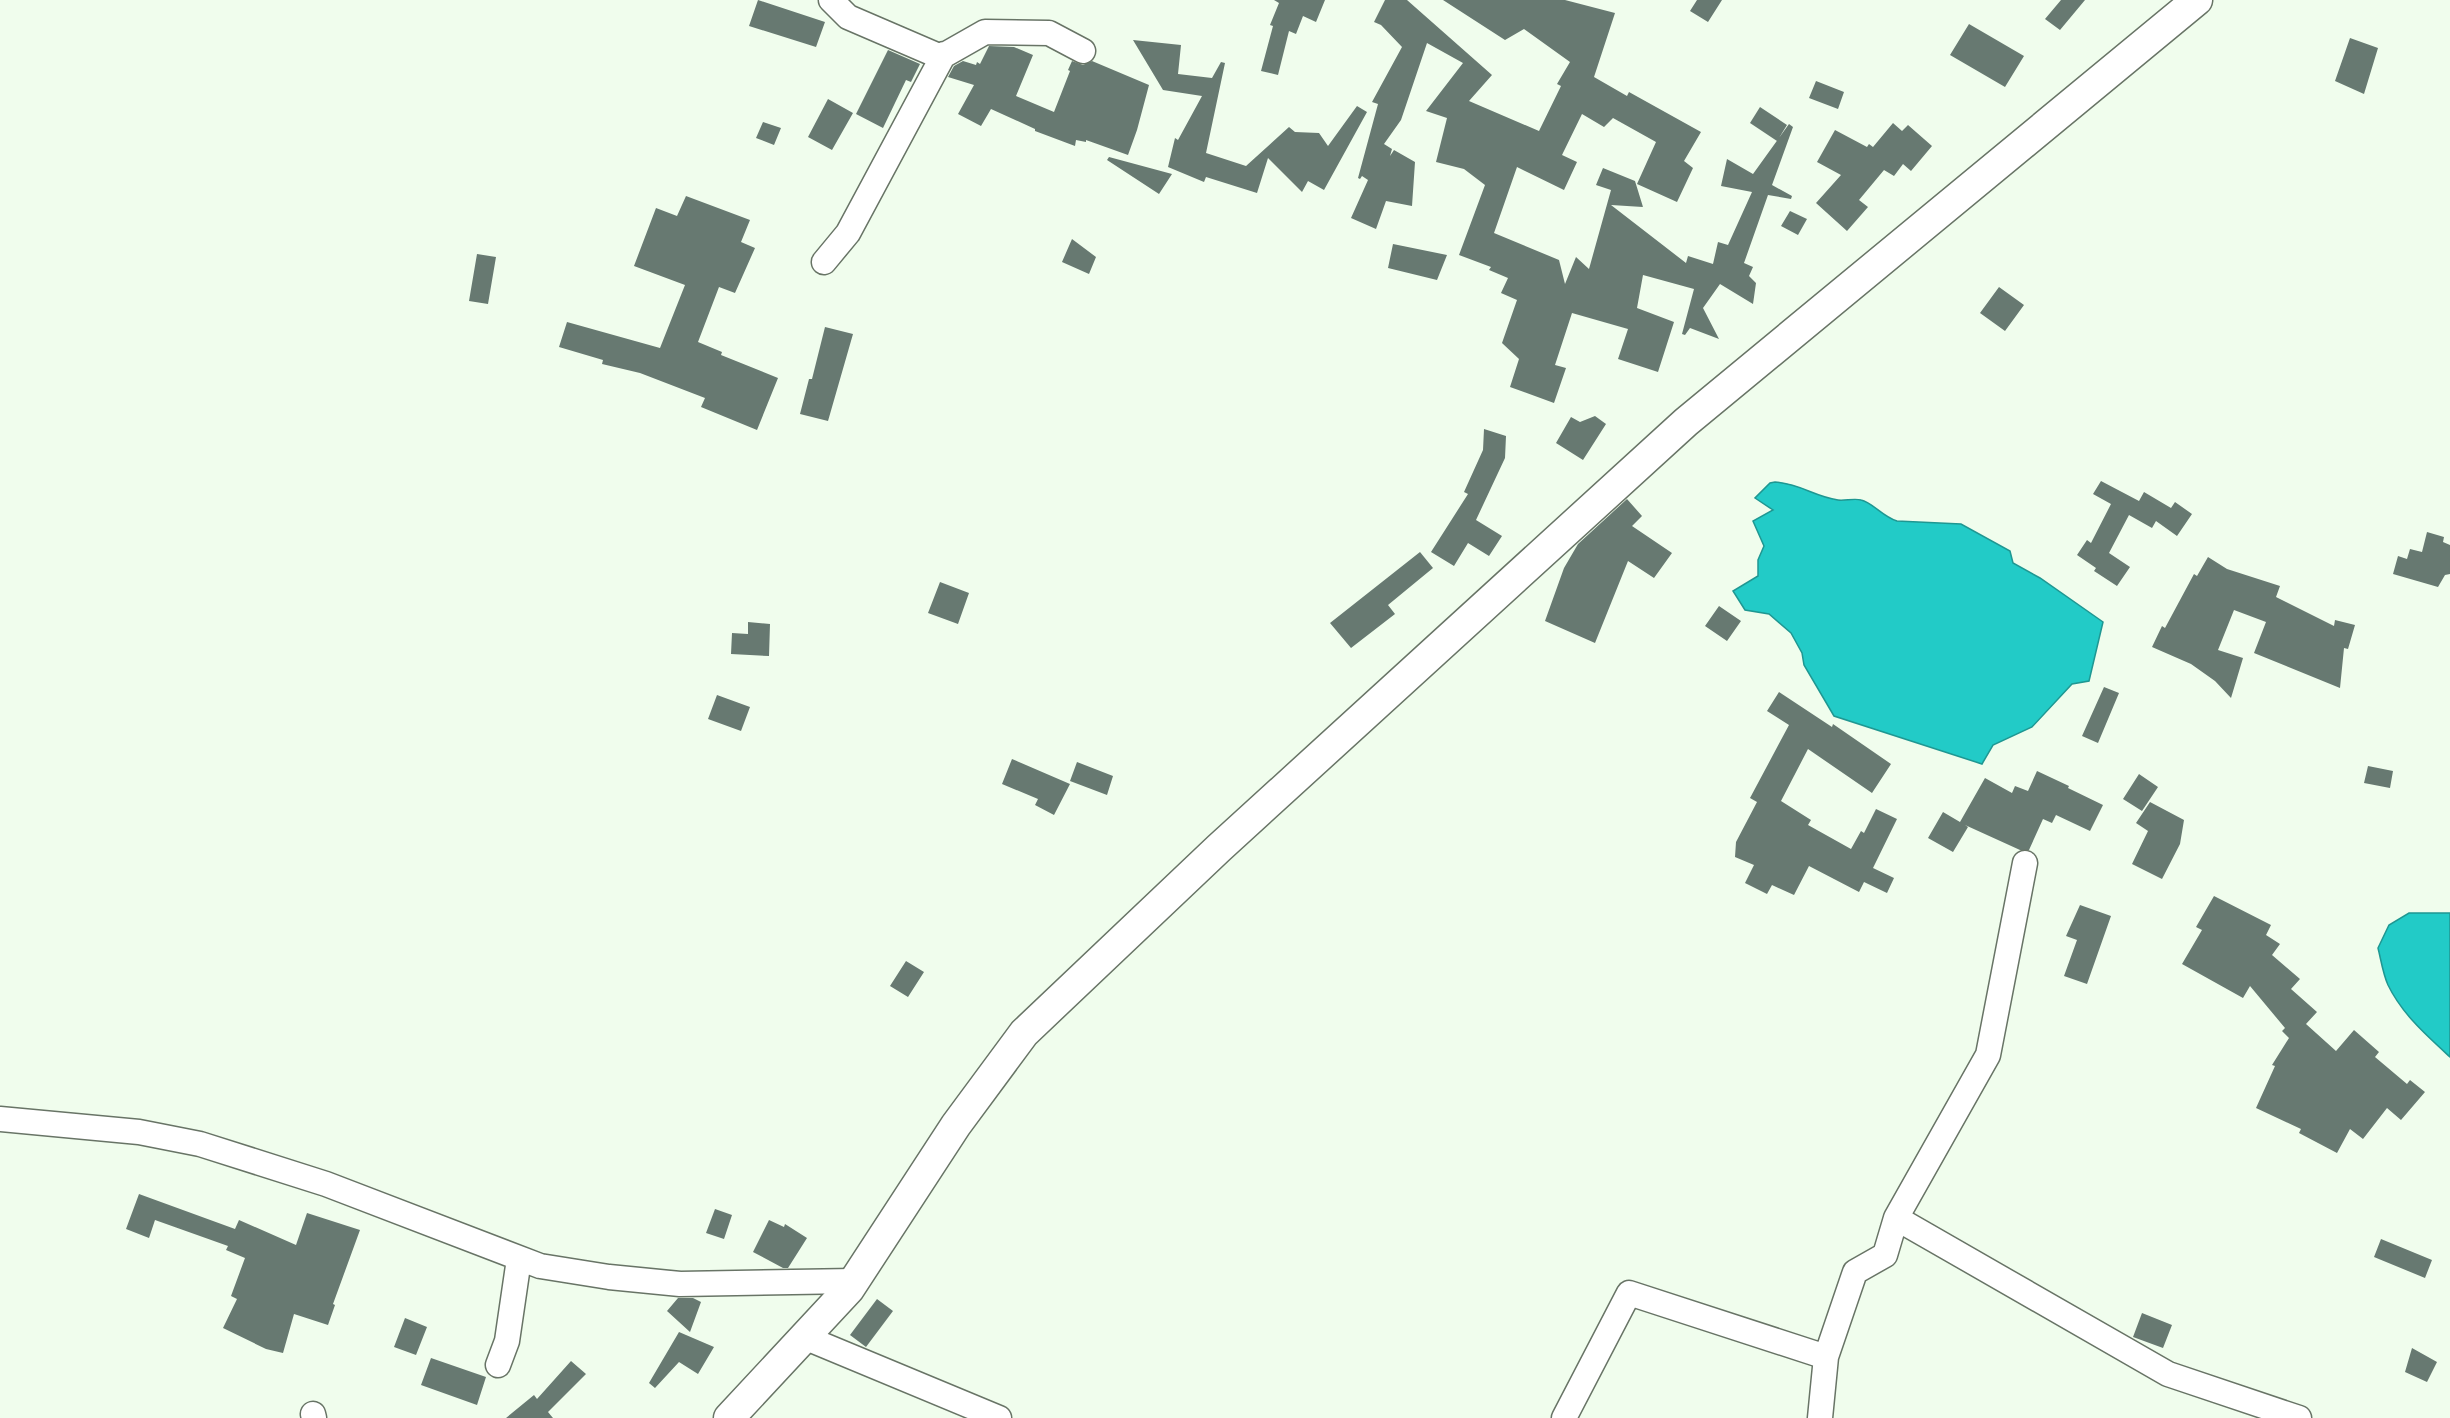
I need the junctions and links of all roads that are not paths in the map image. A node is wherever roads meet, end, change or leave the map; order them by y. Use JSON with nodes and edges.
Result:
{"nodes":[{"id":1,"x":831,"y":0,"type":"edge"},
{"id":2,"x":2197,"y":0,"type":"edge"},
{"id":3,"x":1083,"y":51,"type":"dead end"},
{"id":4,"x":944,"y":54,"type":"junction"},
{"id":5,"x":824,"y":262,"type":"dead end"},
{"id":6,"x":2025,"y":863,"type":"dead end"},
{"id":7,"x":0,"y":1119,"type":"edge"},
{"id":8,"x":1896,"y":1218,"type":"junction"},
{"id":9,"x":519,"y":1259,"type":"junction"},
{"id":10,"x":854,"y":1281,"type":"junction"},
{"id":11,"x":804,"y":1336,"type":"junction"},
{"id":12,"x":1826,"y":1358,"type":"junction"},
{"id":13,"x":498,"y":1365,"type":"dead end"},
{"id":14,"x":729,"y":1418,"type":"edge"},
{"id":15,"x":999,"y":1418,"type":"edge"},
{"id":16,"x":1564,"y":1418,"type":"edge"},
{"id":17,"x":1820,"y":1418,"type":"edge"},
{"id":18,"x":2299,"y":1418,"type":"edge"}],
"edges":[{"from":1,"to":4,"type":"street"},
{"from":2,"to":10,"type":"main road"},
{"from":3,"to":4,"type":"street"},
{"from":4,"to":5,"type":"street"},
{"from":6,"to":8,"type":"street"},
{"from":7,"to":9,"type":"street"},
{"from":8,"to":12,"type":"street"},
{"from":8,"to":18,"type":"street"},
{"from":9,"to":10,"type":"street"},
{"from":9,"to":13,"type":"street"},
{"from":10,"to":11,"type":"main road"},
{"from":11,"to":14,"type":"main road"},
{"from":11,"to":15,"type":"street"},
{"from":12,"to":16,"type":"street"},
{"from":12,"to":17,"type":"street"}]}
